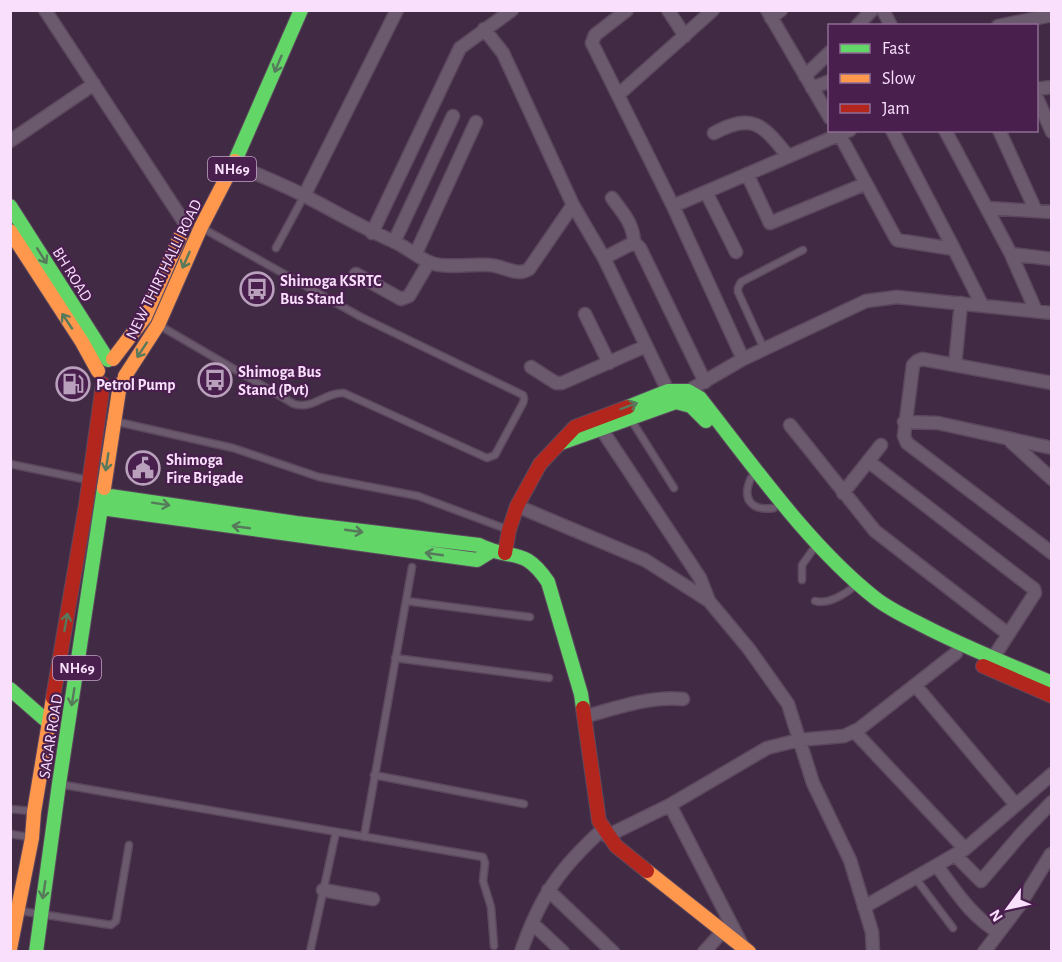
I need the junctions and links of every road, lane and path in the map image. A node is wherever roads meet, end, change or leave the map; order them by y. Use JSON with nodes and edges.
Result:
{"nodes":[{"id":1,"x":45,"y":10,"type":"edge"},
{"id":2,"x":288,"y":10,"type":"edge"},
{"id":3,"x":301,"y":10,"type":"edge"},
{"id":4,"x":382,"y":10,"type":"edge"},
{"id":5,"x":512,"y":10,"type":"edge"},
{"id":6,"x":627,"y":10,"type":"edge"},
{"id":7,"x":668,"y":10,"type":"edge"},
{"id":8,"x":713,"y":10,"type":"edge"},
{"id":9,"x":872,"y":10,"type":"edge"},
{"id":10,"x":883,"y":10,"type":"edge"},
{"id":11,"x":1046,"y":10,"type":"edge"},
{"id":12,"x":773,"y":13,"type":"edge"},
{"id":13,"x":395,"y":14,"type":"edge"},
{"id":14,"x":1052,"y":14,"type":"edge"},
{"id":15,"x":859,"y":24,"type":"edge"},
{"id":16,"x":890,"y":24,"type":"edge"},
{"id":17,"x":1007,"y":24,"type":"edge"},
{"id":18,"x":484,"y":29,"type":"junction"},
{"id":19,"x":685,"y":36,"type":"junction"},
{"id":20,"x":828,"y":54,"type":"edge"},
{"id":21,"x":805,"y":76,"type":"junction"},
{"id":22,"x":828,"y":82,"type":"edge"},
{"id":23,"x":94,"y":84,"type":"junction"},
{"id":24,"x":812,"y":88,"type":"junction"},
{"id":25,"x":618,"y":95,"type":"junction"},
{"id":26,"x":1038,"y":100,"type":"edge"},
{"id":27,"x":828,"y":115,"type":"edge"},
{"id":28,"x":453,"y":116,"type":"dead end"},
{"id":29,"x":476,"y":122,"type":"dead end"},
{"id":30,"x":842,"y":132,"type":"edge"},
{"id":31,"x":893,"y":132,"type":"edge"},
{"id":32,"x":946,"y":132,"type":"edge"},
{"id":33,"x":1000,"y":132,"type":"edge"},
{"id":34,"x":1052,"y":132,"type":"edge"},
{"id":35,"x":714,"y":133,"type":"dead end"},
{"id":36,"x":10,"y":141,"type":"edge"},
{"id":37,"x":788,"y":156,"type":"junction"},
{"id":38,"x":234,"y":164,"type":"junction"},
{"id":39,"x":747,"y":174,"type":"junction"},
{"id":40,"x":865,"y":184,"type":"junction"},
{"id":41,"x":706,"y":192,"type":"junction"},
{"id":42,"x":304,"y":196,"type":"junction"},
{"id":43,"x":612,"y":198,"type":"dead end"},
{"id":44,"x":573,"y":205,"type":"junction"},
{"id":45,"x":10,"y":206,"type":"edge"},
{"id":46,"x":673,"y":206,"type":"junction"},
{"id":47,"x":987,"y":208,"type":"junction"},
{"id":48,"x":1036,"y":211,"type":"junction"},
{"id":49,"x":1052,"y":213,"type":"edge"},
{"id":50,"x":192,"y":214,"type":"junction"},
{"id":51,"x":201,"y":227,"type":"junction"},
{"id":52,"x":10,"y":231,"type":"edge"},
{"id":53,"x":372,"y":233,"type":"junction"},
{"id":54,"x":394,"y":242,"type":"junction"},
{"id":55,"x":634,"y":244,"type":"junction"},
{"id":56,"x":276,"y":248,"type":"dead end"},
{"id":57,"x":954,"y":249,"type":"junction"},
{"id":58,"x":803,"y":250,"type":"dead end"},
{"id":59,"x":736,"y":252,"type":"dead end"},
{"id":60,"x":416,"y":253,"type":"junction"},
{"id":61,"x":1011,"y":254,"type":"junction"},
{"id":62,"x":604,"y":258,"type":"junction"},
{"id":63,"x":1052,"y":259,"type":"edge"},
{"id":64,"x":429,"y":262,"type":"junction"},
{"id":65,"x":356,"y":274,"type":"dead end"},
{"id":66,"x":962,"y":303,"type":"junction"},
{"id":67,"x":982,"y":305,"type":"junction"},
{"id":68,"x":1036,"y":311,"type":"junction"},
{"id":69,"x":1052,"y":313,"type":"edge"},
{"id":70,"x":585,"y":314,"type":"dead end"},
{"id":71,"x":145,"y":317,"type":"junction"},
{"id":72,"x":158,"y":325,"type":"junction"},
{"id":73,"x":646,"y":346,"type":"junction"},
{"id":74,"x":764,"y":349,"type":"junction"},
{"id":75,"x":743,"y":359,"type":"junction"},
{"id":76,"x":111,"y":360,"type":"junction"},
{"id":77,"x":609,"y":363,"type":"junction"},
{"id":78,"x":955,"y":365,"type":"junction"},
{"id":79,"x":531,"y":367,"type":"dead end"},
{"id":80,"x":101,"y":377,"type":"junction"},
{"id":81,"x":123,"y":380,"type":"junction"},
{"id":82,"x":705,"y":382,"type":"junction"},
{"id":83,"x":1052,"y":383,"type":"edge"},
{"id":84,"x":668,"y":391,"type":"junction"},
{"id":85,"x":684,"y":396,"type":"junction"},
{"id":86,"x":630,"y":418,"type":"junction"},
{"id":87,"x":114,"y":421,"type":"junction"},
{"id":88,"x":904,"y":422,"type":"junction"},
{"id":89,"x":598,"y":423,"type":"junction"},
{"id":90,"x":790,"y":426,"type":"dead end"},
{"id":91,"x":1008,"y":439,"type":"junction"},
{"id":92,"x":881,"y":445,"type":"dead end"},
{"id":93,"x":1052,"y":448,"type":"edge"},
{"id":94,"x":868,"y":462,"type":"junction"},
{"id":95,"x":10,"y":464,"type":"edge"},
{"id":96,"x":1052,"y":479,"type":"edge"},
{"id":97,"x":88,"y":480,"type":"junction"},
{"id":98,"x":674,"y":488,"type":"dead end"},
{"id":99,"x":843,"y":493,"type":"junction"},
{"id":100,"x":102,"y":501,"type":"junction"},
{"id":101,"x":517,"y":506,"type":"junction"},
{"id":102,"x":508,"y":531,"type":"junction"},
{"id":103,"x":812,"y":552,"type":"junction"},
{"id":104,"x":505,"y":553,"type":"junction"},
{"id":105,"x":1052,"y":553,"type":"edge"},
{"id":106,"x":412,"y":567,"type":"dead end"},
{"id":107,"x":802,"y":580,"type":"dead end"},
{"id":108,"x":854,"y":586,"type":"junction"},
{"id":109,"x":406,"y":601,"type":"junction"},
{"id":110,"x":709,"y":601,"type":"junction"},
{"id":111,"x":815,"y":601,"type":"dead end"},
{"id":112,"x":531,"y":617,"type":"dead end"},
{"id":113,"x":1008,"y":634,"type":"junction"},
{"id":114,"x":956,"y":653,"type":"junction"},
{"id":115,"x":395,"y":658,"type":"junction"},
{"id":116,"x":993,"y":658,"type":"junction"},
{"id":117,"x":549,"y":678,"type":"dead end"},
{"id":118,"x":1052,"y":683,"type":"edge"},
{"id":119,"x":915,"y":685,"type":"junction"},
{"id":120,"x":10,"y":689,"type":"edge"},
{"id":121,"x":1052,"y":696,"type":"edge"},
{"id":122,"x":683,"y":699,"type":"dead end"},
{"id":123,"x":584,"y":717,"type":"junction"},
{"id":124,"x":48,"y":723,"type":"junction"},
{"id":125,"x":854,"y":731,"type":"junction"},
{"id":126,"x":799,"y":740,"type":"junction"},
{"id":127,"x":1052,"y":774,"type":"edge"},
{"id":128,"x":374,"y":775,"type":"junction"},
{"id":129,"x":39,"y":784,"type":"junction"},
{"id":130,"x":59,"y":784,"type":"junction"},
{"id":131,"x":1052,"y":802,"type":"edge"},
{"id":132,"x":524,"y":804,"type":"dead end"},
{"id":133,"x":670,"y":805,"type":"junction"},
{"id":134,"x":1016,"y":805,"type":"junction"},
{"id":135,"x":10,"y":809,"type":"edge"},
{"id":136,"x":34,"y":812,"type":"junction"},
{"id":137,"x":336,"y":832,"type":"junction"},
{"id":138,"x":605,"y":832,"type":"junction"},
{"id":139,"x":10,"y":834,"type":"edge"},
{"id":140,"x":364,"y":837,"type":"junction"},
{"id":141,"x":32,"y":838,"type":"junction"},
{"id":142,"x":129,"y":845,"type":"dead end"},
{"id":143,"x":960,"y":852,"type":"junction"},
{"id":144,"x":1051,"y":854,"type":"edge"},
{"id":145,"x":937,"y":866,"type":"junction"},
{"id":146,"x":916,"y":879,"type":"junction"},
{"id":147,"x":323,"y":890,"type":"junction"},
{"id":148,"x":548,"y":890,"type":"junction"},
{"id":149,"x":373,"y":899,"type":"dead end"},
{"id":150,"x":864,"y":907,"type":"junction"},
{"id":151,"x":17,"y":911,"type":"junction"},
{"id":152,"x":40,"y":913,"type":"junction"},
{"id":153,"x":532,"y":923,"type":"junction"},
{"id":154,"x":954,"y":928,"type":"dead end"},
{"id":155,"x":722,"y":932,"type":"junction"},
{"id":156,"x":999,"y":933,"type":"junction"},
{"id":157,"x":494,"y":946,"type":"dead end"},
{"id":158,"x":10,"y":949,"type":"edge"},
{"id":159,"x":746,"y":949,"type":"edge"},
{"id":160,"x":36,"y":951,"type":"edge"},
{"id":161,"x":310,"y":951,"type":"edge"},
{"id":162,"x":521,"y":951,"type":"edge"},
{"id":163,"x":563,"y":951,"type":"edge"},
{"id":164,"x":613,"y":951,"type":"edge"},
{"id":165,"x":704,"y":951,"type":"edge"},
{"id":166,"x":873,"y":951,"type":"edge"},
{"id":167,"x":984,"y":951,"type":"edge"}],
"edges":[{"from":1,"to":23,"type":"street"},
{"from":2,"to":50,"type":"main road","number":"NH69"},
{"from":3,"to":38,"type":"main road","name":"NEW THIRTHALLI ROAD","number":"NH69","one_way":true},
{"from":4,"to":13,"type":"street"},
{"from":5,"to":18,"type":"street"},
{"from":6,"to":25,"type":"street"},
{"from":7,"to":19,"type":"street"},
{"from":8,"to":19,"type":"street"},
{"from":9,"to":15,"type":"street"},
{"from":10,"to":16,"type":"street"},
{"from":11,"to":14,"type":"street"},
{"from":12,"to":21,"type":"street"},
{"from":13,"to":42,"type":"street"},
{"from":14,"to":17,"type":"street"},
{"from":18,"to":44,"type":"street"},
{"from":18,"to":53,"type":"street"},
{"from":19,"to":25,"type":"street"},
{"from":20,"to":21,"type":"street"},
{"from":21,"to":24,"type":"street"},
{"from":22,"to":24,"type":"street"},
{"from":23,"to":36,"type":"street"},
{"from":23,"to":50,"type":"street"},
{"from":24,"to":27,"type":"street"},
{"from":25,"to":46,"type":"street"},
{"from":26,"to":34,"type":"street"},
{"from":28,"to":54,"type":"street"},
{"from":29,"to":60,"type":"street"},
{"from":30,"to":37,"type":"street"},
{"from":30,"to":40,"type":"street"},
{"from":31,"to":57,"type":"street"},
{"from":32,"to":47,"type":"street"},
{"from":33,"to":48,"type":"street"},
{"from":35,"to":37,"type":"street"},
{"from":37,"to":39,"type":"street"},
{"from":38,"to":42,"type":"street"},
{"from":38,"to":51,"type":"main road","name":"NEW THIRTHALLI ROAD","number":"NH69"},
{"from":39,"to":40,"type":"street"},
{"from":39,"to":41,"type":"street"},
{"from":40,"to":57,"type":"street"},
{"from":41,"to":46,"type":"street"},
{"from":41,"to":59,"type":"street"},
{"from":42,"to":53,"type":"street"},
{"from":42,"to":56,"type":"lane"},
{"from":43,"to":55,"type":"street"},
{"from":44,"to":62,"type":"street"},
{"from":44,"to":64,"type":"street"},
{"from":45,"to":76,"type":"main road","name":"BH ROAD","one_way":true},
{"from":46,"to":75,"type":"street"},
{"from":47,"to":48,"type":"street"},
{"from":47,"to":61,"type":"street"},
{"from":48,"to":49,"type":"street"},
{"from":50,"to":71,"type":"main road","number":"NH69"},
{"from":51,"to":72,"type":"main road","name":"NEW THIRTHALLI ROAD","number":"NH69","one_way":true},
{"from":51,"to":72,"type":"lane"},
{"from":80,"to":52,"type":"main road","name":"BH ROAD","one_way":true},
{"from":53,"to":54,"type":"street"},
{"from":54,"to":60,"type":"street"},
{"from":55,"to":62,"type":"street"},
{"from":55,"to":82,"type":"street"},
{"from":57,"to":67,"type":"street"},
{"from":58,"to":74,"type":"lane"},
{"from":60,"to":64,"type":"street"},
{"from":61,"to":63,"type":"street"},
{"from":61,"to":68,"type":"street"},
{"from":62,"to":73,"type":"street"},
{"from":64,"to":65,"type":"street"},
{"from":66,"to":67,"type":"street"},
{"from":66,"to":74,"type":"street"},
{"from":66,"to":78,"type":"street"},
{"from":67,"to":68,"type":"street"},
{"from":68,"to":69,"type":"street"},
{"from":70,"to":77,"type":"street"},
{"from":71,"to":72,"type":"lane"},
{"from":71,"to":76,"type":"main road","name":"NEW THIRTHALLI ROAD","number":"NH69"},
{"from":72,"to":81,"type":"main road","name":"NEW THIRTHALLI ROAD","number":"NH69","one_way":true},
{"from":73,"to":77,"type":"street"},
{"from":73,"to":84,"type":"street"},
{"from":74,"to":75,"type":"street"},
{"from":75,"to":82,"type":"street"},
{"from":76,"to":80,"type":"main road","number":"NH69"},
{"from":76,"to":81,"type":"main road"},
{"from":77,"to":79,"type":"street"},
{"from":78,"to":83,"type":"street"},
{"from":78,"to":88,"type":"street"},
{"from":80,"to":81,"type":"main road"},
{"from":80,"to":97,"type":"main road","name":"SAGAR ROAD","number":"NH69"},
{"from":81,"to":87,"type":"main road","name":"SAGAR ROAD","number":"NH69"},
{"from":82,"to":85,"type":"street"},
{"from":84,"to":85,"type":"main road"},
{"from":89,"to":84,"type":"main road","one_way":true},
{"from":85,"to":86,"type":"main road"},
{"from":85,"to":103,"type":"main road"},
{"from":85,"to":108,"type":"main road"},
{"from":86,"to":89,"type":"main road"},
{"from":86,"to":98,"type":"lane"},
{"from":87,"to":100,"type":"main road","name":"SAGAR ROAD","number":"NH69","one_way":true},
{"from":87,"to":102,"type":"lane"},
{"from":88,"to":91,"type":"street"},
{"from":88,"to":105,"type":"street"},
{"from":89,"to":101,"type":"main road"},
{"from":89,"to":110,"type":"street"},
{"from":90,"to":99,"type":"street"},
{"from":91,"to":93,"type":"street"},
{"from":91,"to":96,"type":"street"},
{"from":92,"to":94,"type":"street"},
{"from":94,"to":99,"type":"street"},
{"from":94,"to":113,"type":"street"},
{"from":95,"to":97,"type":"lane"},
{"from":124,"to":97,"type":"main road","name":"SAGAR ROAD","number":"NH69","one_way":true},
{"from":99,"to":113,"type":"street"},
{"from":100,"to":104,"type":"main road"},
{"from":100,"to":130,"type":"main road","name":"SAGAR ROAD","number":"NH69","one_way":true},
{"from":101,"to":102,"type":"main road"},
{"from":101,"to":110,"type":"street"},
{"from":102,"to":104,"type":"main road"},
{"from":103,"to":107,"type":"lane"},
{"from":103,"to":108,"type":"main road"},
{"from":104,"to":123,"type":"main road"},
{"from":106,"to":109,"type":"lane"},
{"from":108,"to":111,"type":"lane"},
{"from":108,"to":114,"type":"main road"},
{"from":108,"to":116,"type":"main road"},
{"from":109,"to":112,"type":"lane"},
{"from":109,"to":115,"type":"lane"},
{"from":110,"to":126,"type":"street"},
{"from":113,"to":116,"type":"street"},
{"from":114,"to":119,"type":"street"},
{"from":114,"to":121,"type":"main road"},
{"from":115,"to":117,"type":"lane"},
{"from":115,"to":128,"type":"lane"},
{"from":116,"to":118,"type":"main road"},
{"from":119,"to":125,"type":"street"},
{"from":119,"to":134,"type":"street"},
{"from":120,"to":124,"type":"main road"},
{"from":122,"to":123,"type":"street"},
{"from":123,"to":138,"type":"main road"},
{"from":124,"to":129,"type":"main road","name":"SAGAR ROAD","number":"NH69"},
{"from":125,"to":126,"type":"street"},
{"from":125,"to":143,"type":"street"},
{"from":126,"to":133,"type":"street"},
{"from":126,"to":150,"type":"street"},
{"from":127,"to":134,"type":"street"},
{"from":128,"to":132,"type":"lane"},
{"from":128,"to":140,"type":"lane"},
{"from":129,"to":130,"type":"lane"},
{"from":129,"to":136,"type":"main road","name":"SAGAR ROAD","number":"NH69"},
{"from":130,"to":137,"type":"lane"},
{"from":130,"to":152,"type":"main road","name":"SAGAR ROAD","number":"NH69","one_way":true},
{"from":131,"to":143,"type":"street"},
{"from":133,"to":138,"type":"street"},
{"from":133,"to":159,"type":"street"},
{"from":134,"to":143,"type":"street"},
{"from":135,"to":136,"type":"lane"},
{"from":136,"to":141,"type":"main road","name":"SAGAR ROAD","number":"NH69"},
{"from":137,"to":140,"type":"lane"},
{"from":137,"to":147,"type":"lane"},
{"from":138,"to":148,"type":"street"},
{"from":138,"to":155,"type":"main road"},
{"from":139,"to":141,"type":"lane"},
{"from":140,"to":157,"type":"lane"},
{"from":141,"to":151,"type":"main road","name":"SAGAR ROAD","number":"NH69"},
{"from":142,"to":152,"type":"lane"},
{"from":143,"to":145,"type":"street"},
{"from":144,"to":156,"type":"street"},
{"from":145,"to":146,"type":"street"},
{"from":145,"to":156,"type":"street"},
{"from":146,"to":150,"type":"street"},
{"from":146,"to":154,"type":"lane"},
{"from":147,"to":149,"type":"street"},
{"from":147,"to":161,"type":"lane"},
{"from":148,"to":153,"type":"street"},
{"from":148,"to":164,"type":"street"},
{"from":150,"to":166,"type":"street"},
{"from":151,"to":152,"type":"lane"},
{"from":151,"to":158,"type":"main road","name":"SAGAR ROAD","number":"NH69"},
{"from":152,"to":160,"type":"main road","name":"SAGAR ROAD","number":"NH69"},
{"from":153,"to":162,"type":"street"},
{"from":153,"to":163,"type":"street"},
{"from":155,"to":159,"type":"main road"},
{"from":155,"to":165,"type":"street"},
{"from":156,"to":167,"type":"street"}]}
